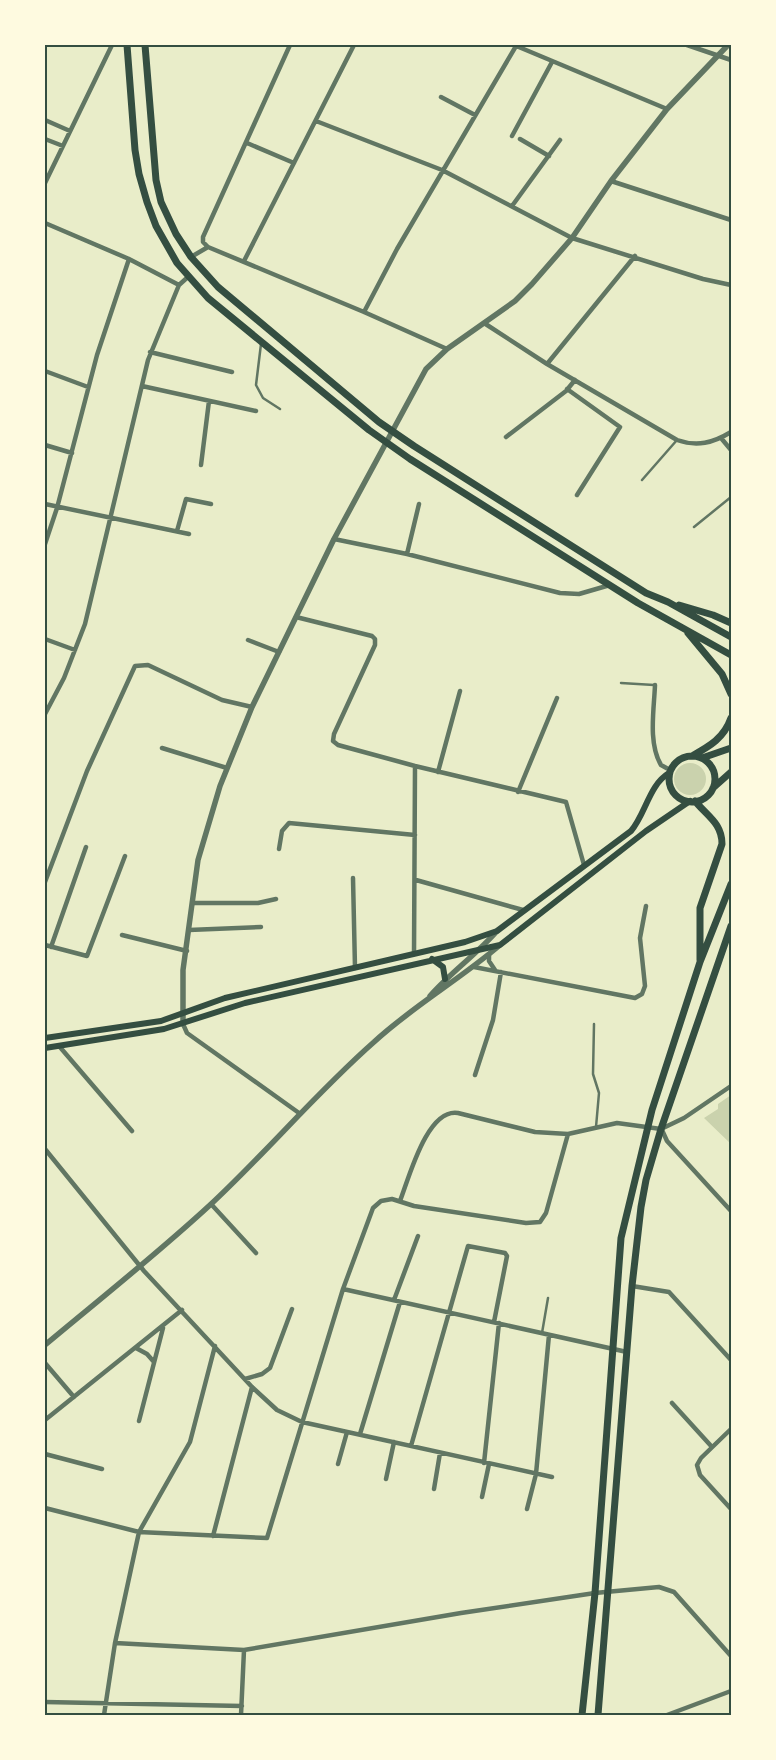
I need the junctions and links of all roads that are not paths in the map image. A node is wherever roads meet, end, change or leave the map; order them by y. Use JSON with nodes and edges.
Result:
{"nodes":[{"id":1,"x":112,"y":45,"type":"edge"},
{"id":2,"x":127,"y":45,"type":"edge"},
{"id":3,"x":145,"y":45,"type":"edge"},
{"id":4,"x":290,"y":45,"type":"edge"},
{"id":5,"x":354,"y":45,"type":"edge"},
{"id":6,"x":688,"y":45,"type":"edge"},
{"id":7,"x":728,"y":45,"type":"edge"},
{"id":8,"x":515,"y":46,"type":"edge"},
{"id":9,"x":716,"y":56,"type":"junction"},
{"id":10,"x":731,"y":60,"type":"edge"},
{"id":11,"x":552,"y":62,"type":"junction"},
{"id":12,"x":441,"y":97,"type":"dead end"},
{"id":13,"x":667,"y":109,"type":"junction"},
{"id":14,"x":475,"y":115,"type":"junction"},
{"id":15,"x":45,"y":120,"type":"edge"},
{"id":16,"x":316,"y":121,"type":"junction"},
{"id":17,"x":70,"y":131,"type":"junction"},
{"id":18,"x":512,"y":136,"type":"dead end"},
{"id":19,"x":45,"y":139,"type":"edge"},
{"id":20,"x":520,"y":139,"type":"dead end"},
{"id":21,"x":560,"y":140,"type":"dead end"},
{"id":22,"x":247,"y":143,"type":"junction"},
{"id":23,"x":63,"y":146,"type":"junction"},
{"id":24,"x":549,"y":156,"type":"junction"},
{"id":25,"x":294,"y":163,"type":"junction"},
{"id":26,"x":442,"y":170,"type":"junction"},
{"id":27,"x":611,"y":180,"type":"junction"},
{"id":28,"x":45,"y":183,"type":"edge"},
{"id":29,"x":512,"y":206,"type":"junction"},
{"id":30,"x":731,"y":220,"type":"edge"},
{"id":31,"x":45,"y":223,"type":"edge"},
{"id":32,"x":572,"y":238,"type":"junction"},
{"id":33,"x":208,"y":247,"type":"junction"},
{"id":34,"x":635,"y":256,"type":"junction"},
{"id":35,"x":190,"y":257,"type":"junction"},
{"id":36,"x":129,"y":259,"type":"junction"},
{"id":37,"x":244,"y":261,"type":"junction"},
{"id":38,"x":189,"y":276,"type":"junction"},
{"id":39,"x":179,"y":285,"type":"junction"},
{"id":40,"x":731,"y":285,"type":"edge"},
{"id":41,"x":364,"y":312,"type":"junction"},
{"id":42,"x":484,"y":323,"type":"junction"},
{"id":43,"x":261,"y":342,"type":"junction"},
{"id":44,"x":447,"y":349,"type":"junction"},
{"id":45,"x":150,"y":352,"type":"junction"},
{"id":46,"x":547,"y":364,"type":"junction"},
{"id":47,"x":45,"y":371,"type":"edge"},
{"id":48,"x":232,"y":372,"type":"dead end"},
{"id":49,"x":576,"y":380,"type":"junction"},
{"id":50,"x":142,"y":386,"type":"junction"},
{"id":51,"x":88,"y":387,"type":"junction"},
{"id":52,"x":567,"y":390,"type":"junction"},
{"id":53,"x":209,"y":401,"type":"junction"},
{"id":54,"x":280,"y":409,"type":"dead end"},
{"id":55,"x":256,"y":411,"type":"dead end"},
{"id":56,"x":731,"y":432,"type":"edge"},
{"id":57,"x":506,"y":437,"type":"dead end"},
{"id":58,"x":721,"y":438,"type":"junction"},
{"id":59,"x":677,"y":440,"type":"junction"},
{"id":60,"x":45,"y":445,"type":"edge"},
{"id":61,"x":731,"y":450,"type":"edge"},
{"id":62,"x":72,"y":453,"type":"junction"},
{"id":63,"x":201,"y":465,"type":"dead end"},
{"id":64,"x":642,"y":480,"type":"dead end"},
{"id":65,"x":577,"y":494,"type":"dead end"},
{"id":66,"x":731,"y":497,"type":"edge"},
{"id":67,"x":45,"y":504,"type":"edge"},
{"id":68,"x":210,"y":504,"type":"dead end"},
{"id":69,"x":419,"y":504,"type":"dead end"},
{"id":70,"x":57,"y":508,"type":"junction"},
{"id":71,"x":110,"y":519,"type":"junction"},
{"id":72,"x":694,"y":527,"type":"dead end"},
{"id":73,"x":177,"y":532,"type":"junction"},
{"id":74,"x":190,"y":534,"type":"dead end"},
{"id":75,"x":334,"y":539,"type":"junction"},
{"id":76,"x":45,"y":544,"type":"edge"},
{"id":77,"x":407,"y":554,"type":"junction"},
{"id":78,"x":610,"y":585,"type":"junction"},
{"id":79,"x":668,"y":602,"type":"junction"},
{"id":80,"x":296,"y":617,"type":"junction"},
{"id":81,"x":731,"y":623,"type":"edge"},
{"id":82,"x":685,"y":629,"type":"junction"},
{"id":83,"x":731,"y":637,"type":"edge"},
{"id":84,"x":45,"y":639,"type":"edge"},
{"id":85,"x":248,"y":640,"type":"dead end"},
{"id":86,"x":75,"y":650,"type":"junction"},
{"id":87,"x":279,"y":652,"type":"junction"},
{"id":88,"x":731,"y":655,"type":"edge"},
{"id":89,"x":621,"y":683,"type":"dead end"},
{"id":90,"x":655,"y":685,"type":"joint"},
{"id":91,"x":460,"y":691,"type":"dead end"},
{"id":92,"x":731,"y":694,"type":"edge"},
{"id":93,"x":557,"y":698,"type":"dead end"},
{"id":94,"x":252,"y":706,"type":"junction"},
{"id":95,"x":45,"y":714,"type":"edge"},
{"id":96,"x":731,"y":718,"type":"edge"},
{"id":97,"x":162,"y":748,"type":"dead end"},
{"id":98,"x":731,"y":748,"type":"edge"},
{"id":99,"x":692,"y":756,"type":"junction"},
{"id":100,"x":702,"y":758,"type":"junction"},
{"id":101,"x":415,"y":766,"type":"junction"},
{"id":102,"x":227,"y":768,"type":"junction"},
{"id":103,"x":438,"y":772,"type":"junction"},
{"id":104,"x":670,"y":772,"type":"junction"},
{"id":105,"x":731,"y":772,"type":"edge"},
{"id":106,"x":712,"y":788,"type":"junction"},
{"id":107,"x":518,"y":792,"type":"junction"},
{"id":108,"x":693,"y":801,"type":"junction"},
{"id":109,"x":415,"y":836,"type":"junction"},
{"id":110,"x":86,"y":847,"type":"dead end"},
{"id":111,"x":279,"y":849,"type":"dead end"},
{"id":112,"x":125,"y":856,"type":"dead end"},
{"id":113,"x":584,"y":865,"type":"junction"},
{"id":114,"x":353,"y":878,"type":"dead end"},
{"id":115,"x":416,"y":880,"type":"junction"},
{"id":116,"x":45,"y":882,"type":"edge"},
{"id":117,"x":731,"y":884,"type":"edge"},
{"id":118,"x":276,"y":899,"type":"dead end"},
{"id":119,"x":193,"y":903,"type":"junction"},
{"id":120,"x":646,"y":906,"type":"dead end"},
{"id":121,"x":523,"y":910,"type":"junction"},
{"id":122,"x":731,"y":926,"type":"edge"},
{"id":123,"x":260,"y":927,"type":"dead end"},
{"id":124,"x":189,"y":930,"type":"junction"},
{"id":125,"x":497,"y":931,"type":"junction"},
{"id":126,"x":122,"y":935,"type":"dead end"},
{"id":127,"x":45,"y":945,"type":"edge"},
{"id":128,"x":500,"y":945,"type":"junction"},
{"id":129,"x":51,"y":947,"type":"junction"},
{"id":130,"x":481,"y":949,"type":"junction"},
{"id":131,"x":187,"y":951,"type":"junction"},
{"id":132,"x":414,"y":954,"type":"junction"},
{"id":133,"x":489,"y":955,"type":"junction"},
{"id":134,"x":432,"y":959,"type":"junction"},
{"id":135,"x":700,"y":962,"type":"junction"},
{"id":136,"x":474,"y":967,"type":"junction"},
{"id":137,"x":355,"y":968,"type":"junction"},
{"id":138,"x":498,"y":971,"type":"junction"},
{"id":139,"x":445,"y":979,"type":"junction"},
{"id":140,"x":425,"y":1001,"type":"junction"},
{"id":141,"x":182,"y":1014,"type":"junction"},
{"id":142,"x":183,"y":1024,"type":"junction"},
{"id":143,"x":594,"y":1024,"type":"dead end"},
{"id":144,"x":45,"y":1038,"type":"edge"},
{"id":145,"x":59,"y":1046,"type":"junction"},
{"id":146,"x":45,"y":1048,"type":"edge"},
{"id":147,"x":475,"y":1075,"type":"dead end"},
{"id":148,"x":731,"y":1086,"type":"edge"},
{"id":149,"x":299,"y":1113,"type":"junction"},
{"id":150,"x":647,"y":1126,"type":"junction"},
{"id":151,"x":596,"y":1127,"type":"junction"},
{"id":152,"x":661,"y":1129,"type":"junction"},
{"id":153,"x":132,"y":1131,"type":"dead end"},
{"id":154,"x":568,"y":1134,"type":"junction"},
{"id":155,"x":45,"y":1149,"type":"edge"},
{"id":156,"x":400,"y":1201,"type":"junction"},
{"id":157,"x":211,"y":1204,"type":"junction"},
{"id":158,"x":731,"y":1211,"type":"edge"},
{"id":159,"x":418,"y":1236,"type":"dead end"},
{"id":160,"x":256,"y":1254,"type":"dead end"},
{"id":161,"x":140,"y":1266,"type":"junction"},
{"id":162,"x":632,"y":1286,"type":"junction"},
{"id":163,"x":343,"y":1289,"type":"junction"},
{"id":164,"x":548,"y":1298,"type":"dead end"},
{"id":165,"x":394,"y":1300,"type":"junction"},
{"id":166,"x":400,"y":1302,"type":"junction"},
{"id":167,"x":292,"y":1309,"type":"dead end"},
{"id":168,"x":182,"y":1310,"type":"junction"},
{"id":169,"x":450,"y":1312,"type":"junction"},
{"id":170,"x":497,"y":1323,"type":"junction"},
{"id":171,"x":163,"y":1327,"type":"junction"},
{"id":172,"x":542,"y":1332,"type":"junction"},
{"id":173,"x":549,"y":1335,"type":"junction"},
{"id":174,"x":45,"y":1345,"type":"edge"},
{"id":175,"x":215,"y":1346,"type":"junction"},
{"id":176,"x":136,"y":1348,"type":"junction"},
{"id":177,"x":612,"y":1350,"type":"junction"},
{"id":178,"x":627,"y":1352,"type":"junction"},
{"id":179,"x":731,"y":1360,"type":"edge"},
{"id":180,"x":154,"y":1362,"type":"junction"},
{"id":181,"x":45,"y":1363,"type":"edge"},
{"id":182,"x":245,"y":1378,"type":"junction"},
{"id":183,"x":252,"y":1387,"type":"junction"},
{"id":184,"x":74,"y":1397,"type":"junction"},
{"id":185,"x":672,"y":1403,"type":"dead end"},
{"id":186,"x":45,"y":1420,"type":"edge"},
{"id":187,"x":139,"y":1421,"type":"dead end"},
{"id":188,"x":302,"y":1422,"type":"junction"},
{"id":189,"x":731,"y":1428,"type":"edge"},
{"id":190,"x":347,"y":1432,"type":"junction"},
{"id":191,"x":360,"y":1434,"type":"junction"},
{"id":192,"x":394,"y":1442,"type":"junction"},
{"id":193,"x":411,"y":1446,"type":"junction"},
{"id":194,"x":712,"y":1447,"type":"junction"},
{"id":195,"x":440,"y":1453,"type":"junction"},
{"id":196,"x":45,"y":1454,"type":"edge"},
{"id":197,"x":487,"y":1463,"type":"junction"},
{"id":198,"x":338,"y":1464,"type":"dead end"},
{"id":199,"x":102,"y":1469,"type":"dead end"},
{"id":200,"x":536,"y":1474,"type":"junction"},
{"id":201,"x":552,"y":1477,"type":"dead end"},
{"id":202,"x":386,"y":1479,"type":"dead end"},
{"id":203,"x":434,"y":1489,"type":"dead end"},
{"id":204,"x":482,"y":1497,"type":"dead end"},
{"id":205,"x":45,"y":1508,"type":"edge"},
{"id":206,"x":528,"y":1509,"type":"dead end"},
{"id":207,"x":731,"y":1509,"type":"edge"},
{"id":208,"x":139,"y":1532,"type":"junction"},
{"id":209,"x":212,"y":1536,"type":"junction"},
{"id":210,"x":608,"y":1592,"type":"junction"},
{"id":211,"x":595,"y":1593,"type":"junction"},
{"id":212,"x":115,"y":1643,"type":"junction"},
{"id":213,"x":244,"y":1650,"type":"junction"},
{"id":214,"x":731,"y":1656,"type":"edge"},
{"id":215,"x":731,"y":1691,"type":"edge"},
{"id":216,"x":45,"y":1702,"type":"edge"},
{"id":217,"x":105,"y":1704,"type":"junction"},
{"id":218,"x":242,"y":1706,"type":"junction"},
{"id":219,"x":104,"y":1715,"type":"edge"},
{"id":220,"x":241,"y":1715,"type":"edge"},
{"id":221,"x":582,"y":1715,"type":"edge"},
{"id":222,"x":598,"y":1715,"type":"edge"},
{"id":223,"x":667,"y":1715,"type":"edge"}],
"edges":[{"from":1,"to":17,"type":"street"},
{"from":2,"to":38,"type":"main road"},
{"from":3,"to":35,"type":"main road"},
{"from":4,"to":22,"type":"street"},
{"from":5,"to":16,"type":"street"},
{"from":6,"to":9,"type":"street"},
{"from":7,"to":9,"type":"street"},
{"from":8,"to":11,"type":"street"},
{"from":8,"to":14,"type":"street"},
{"from":9,"to":10,"type":"street"},
{"from":9,"to":13,"type":"street"},
{"from":11,"to":13,"type":"street"},
{"from":11,"to":18,"type":"street"},
{"from":12,"to":14,"type":"street"},
{"from":13,"to":27,"type":"street"},
{"from":14,"to":26,"type":"street"},
{"from":15,"to":17,"type":"street"},
{"from":16,"to":25,"type":"street"},
{"from":16,"to":26,"type":"street"},
{"from":17,"to":23,"type":"street"},
{"from":19,"to":23,"type":"street"},
{"from":20,"to":24,"type":"street"},
{"from":21,"to":24,"type":"street"},
{"from":22,"to":25,"type":"street"},
{"from":22,"to":33,"type":"street"},
{"from":23,"to":28,"type":"street"},
{"from":24,"to":29,"type":"street"},
{"from":25,"to":37,"type":"street"},
{"from":26,"to":29,"type":"street"},
{"from":26,"to":41,"type":"street"},
{"from":27,"to":30,"type":"street"},
{"from":27,"to":32,"type":"street"},
{"from":29,"to":32,"type":"street"},
{"from":31,"to":36,"type":"street"},
{"from":32,"to":34,"type":"street"},
{"from":32,"to":42,"type":"street"},
{"from":33,"to":35,"type":"street"},
{"from":33,"to":37,"type":"street"},
{"from":34,"to":40,"type":"street"},
{"from":34,"to":46,"type":"street"},
{"from":35,"to":79,"type":"main road"},
{"from":36,"to":39,"type":"street"},
{"from":36,"to":51,"type":"street"},
{"from":37,"to":41,"type":"street"},
{"from":38,"to":39,"type":"street"},
{"from":38,"to":43,"type":"main road"},
{"from":39,"to":45,"type":"street"},
{"from":41,"to":44,"type":"street"},
{"from":42,"to":44,"type":"street"},
{"from":42,"to":46,"type":"street"},
{"from":43,"to":54,"type":"lane"},
{"from":43,"to":78,"type":"main road"},
{"from":44,"to":75,"type":"street"},
{"from":45,"to":48,"type":"street"},
{"from":45,"to":50,"type":"street"},
{"from":46,"to":49,"type":"street"},
{"from":47,"to":51,"type":"street"},
{"from":49,"to":52,"type":"street"},
{"from":49,"to":59,"type":"street"},
{"from":50,"to":53,"type":"street"},
{"from":50,"to":71,"type":"street"},
{"from":51,"to":62,"type":"street"},
{"from":52,"to":57,"type":"street"},
{"from":52,"to":65,"type":"street"},
{"from":53,"to":55,"type":"street"},
{"from":53,"to":63,"type":"street"},
{"from":56,"to":58,"type":"street"},
{"from":58,"to":59,"type":"street"},
{"from":58,"to":61,"type":"street"},
{"from":59,"to":64,"type":"lane"},
{"from":60,"to":62,"type":"street"},
{"from":62,"to":70,"type":"street"},
{"from":66,"to":72,"type":"lane"},
{"from":67,"to":70,"type":"street"},
{"from":68,"to":73,"type":"street"},
{"from":69,"to":77,"type":"street"},
{"from":70,"to":71,"type":"street"},
{"from":70,"to":76,"type":"street"},
{"from":71,"to":73,"type":"street"},
{"from":71,"to":86,"type":"street"},
{"from":73,"to":74,"type":"street"},
{"from":75,"to":77,"type":"street"},
{"from":75,"to":80,"type":"street"},
{"from":77,"to":78,"type":"street"},
{"from":78,"to":82,"type":"main road"},
{"from":79,"to":81,"type":"main road"},
{"from":79,"to":83,"type":"main road"},
{"from":80,"to":87,"type":"street"},
{"from":80,"to":101,"type":"street"},
{"from":82,"to":88,"type":"main road"},
{"from":82,"to":92,"type":"main road"},
{"from":84,"to":86,"type":"street"},
{"from":85,"to":87,"type":"street"},
{"from":86,"to":95,"type":"street"},
{"from":87,"to":94,"type":"street"},
{"from":89,"to":90,"type":"lane"},
{"from":90,"to":104,"type":"street"},
{"from":91,"to":103,"type":"street"},
{"from":93,"to":107,"type":"street"},
{"from":94,"to":102,"type":"street"},
{"from":94,"to":116,"type":"street"},
{"from":96,"to":99,"type":"main road"},
{"from":97,"to":102,"type":"street"},
{"from":98,"to":100,"type":"main road"},
{"from":99,"to":100,"type":"main road"},
{"from":99,"to":104,"type":"main road"},
{"from":100,"to":106,"type":"main road"},
{"from":101,"to":103,"type":"street"},
{"from":101,"to":109,"type":"street"},
{"from":102,"to":119,"type":"street"},
{"from":103,"to":107,"type":"street"},
{"from":104,"to":108,"type":"main road"},
{"from":104,"to":113,"type":"main road"},
{"from":105,"to":106,"type":"main road"},
{"from":106,"to":108,"type":"main road"},
{"from":107,"to":113,"type":"street"},
{"from":108,"to":128,"type":"main road"},
{"from":108,"to":135,"type":"main road"},
{"from":109,"to":111,"type":"street"},
{"from":109,"to":115,"type":"street"},
{"from":110,"to":129,"type":"street"},
{"from":112,"to":129,"type":"street"},
{"from":113,"to":121,"type":"main road"},
{"from":114,"to":137,"type":"street"},
{"from":115,"to":121,"type":"street"},
{"from":115,"to":132,"type":"street"},
{"from":117,"to":135,"type":"main road"},
{"from":118,"to":119,"type":"street"},
{"from":119,"to":124,"type":"street"},
{"from":120,"to":138,"type":"street"},
{"from":121,"to":125,"type":"main road"},
{"from":122,"to":152,"type":"main road"},
{"from":123,"to":124,"type":"street"},
{"from":124,"to":131,"type":"street"},
{"from":125,"to":130,"type":"street"},
{"from":125,"to":132,"type":"main road"},
{"from":126,"to":131,"type":"street"},
{"from":127,"to":129,"type":"street"},
{"from":128,"to":130,"type":"main road"},
{"from":128,"to":133,"type":"street"},
{"from":130,"to":134,"type":"main road"},
{"from":130,"to":139,"type":"street"},
{"from":131,"to":141,"type":"street"},
{"from":132,"to":137,"type":"main road"},
{"from":133,"to":136,"type":"street"},
{"from":133,"to":138,"type":"street"},
{"from":134,"to":139,"type":"main road"},
{"from":134,"to":142,"type":"main road"},
{"from":135,"to":150,"type":"main road"},
{"from":136,"to":138,"type":"street"},
{"from":136,"to":140,"type":"street"},
{"from":137,"to":141,"type":"main road"},
{"from":138,"to":147,"type":"street"},
{"from":139,"to":140,"type":"street"},
{"from":140,"to":149,"type":"street"},
{"from":141,"to":142,"type":"street"},
{"from":141,"to":144,"type":"main road"},
{"from":142,"to":145,"type":"main road"},
{"from":142,"to":149,"type":"street"},
{"from":143,"to":151,"type":"lane"},
{"from":145,"to":146,"type":"main road"},
{"from":145,"to":153,"type":"street"},
{"from":148,"to":152,"type":"street"},
{"from":149,"to":157,"type":"street"},
{"from":150,"to":151,"type":"street"},
{"from":150,"to":152,"type":"street"},
{"from":150,"to":177,"type":"main road"},
{"from":151,"to":154,"type":"street"},
{"from":152,"to":158,"type":"street"},
{"from":152,"to":162,"type":"main road"},
{"from":154,"to":156,"type":"street"},
{"from":154,"to":156,"type":"street"},
{"from":155,"to":161,"type":"street"},
{"from":156,"to":163,"type":"street"},
{"from":157,"to":160,"type":"street"},
{"from":157,"to":161,"type":"street"},
{"from":159,"to":165,"type":"street"},
{"from":161,"to":168,"type":"street"},
{"from":161,"to":174,"type":"street"},
{"from":162,"to":178,"type":"main road"},
{"from":162,"to":179,"type":"street"},
{"from":163,"to":165,"type":"street"},
{"from":163,"to":188,"type":"street"},
{"from":164,"to":172,"type":"lane"},
{"from":165,"to":166,"type":"street"},
{"from":166,"to":169,"type":"street"},
{"from":166,"to":191,"type":"street"},
{"from":167,"to":182,"type":"street"},
{"from":168,"to":171,"type":"street"},
{"from":168,"to":175,"type":"street"},
{"from":169,"to":170,"type":"street"},
{"from":169,"to":170,"type":"street"},
{"from":169,"to":193,"type":"street"},
{"from":170,"to":172,"type":"street"},
{"from":170,"to":197,"type":"street"},
{"from":171,"to":176,"type":"street"},
{"from":171,"to":180,"type":"street"},
{"from":172,"to":173,"type":"street"},
{"from":173,"to":177,"type":"street"},
{"from":173,"to":200,"type":"street"},
{"from":175,"to":182,"type":"street"},
{"from":175,"to":208,"type":"street"},
{"from":176,"to":180,"type":"street"},
{"from":176,"to":184,"type":"street"},
{"from":177,"to":178,"type":"street"},
{"from":177,"to":211,"type":"main road"},
{"from":178,"to":210,"type":"main road"},
{"from":180,"to":187,"type":"street"},
{"from":181,"to":184,"type":"street"},
{"from":182,"to":183,"type":"street"},
{"from":183,"to":188,"type":"street"},
{"from":183,"to":209,"type":"street"},
{"from":184,"to":186,"type":"street"},
{"from":185,"to":194,"type":"street"},
{"from":188,"to":190,"type":"street"},
{"from":188,"to":209,"type":"street"},
{"from":189,"to":194,"type":"street"},
{"from":190,"to":191,"type":"street"},
{"from":190,"to":198,"type":"street"},
{"from":191,"to":192,"type":"street"},
{"from":192,"to":193,"type":"street"},
{"from":192,"to":202,"type":"street"},
{"from":193,"to":195,"type":"street"},
{"from":194,"to":207,"type":"street"},
{"from":195,"to":197,"type":"street"},
{"from":195,"to":203,"type":"street"},
{"from":196,"to":199,"type":"street"},
{"from":197,"to":200,"type":"street"},
{"from":197,"to":204,"type":"street"},
{"from":200,"to":201,"type":"street"},
{"from":200,"to":206,"type":"street"},
{"from":205,"to":208,"type":"street"},
{"from":208,"to":209,"type":"street"},
{"from":208,"to":212,"type":"street"},
{"from":210,"to":211,"type":"street"},
{"from":210,"to":214,"type":"street"},
{"from":210,"to":222,"type":"main road"},
{"from":211,"to":213,"type":"street"},
{"from":211,"to":221,"type":"main road"},
{"from":212,"to":213,"type":"street"},
{"from":212,"to":217,"type":"street"},
{"from":213,"to":218,"type":"street"},
{"from":215,"to":223,"type":"street"},
{"from":216,"to":217,"type":"street"},
{"from":217,"to":218,"type":"street"},
{"from":217,"to":219,"type":"street"},
{"from":218,"to":220,"type":"street"}]}
